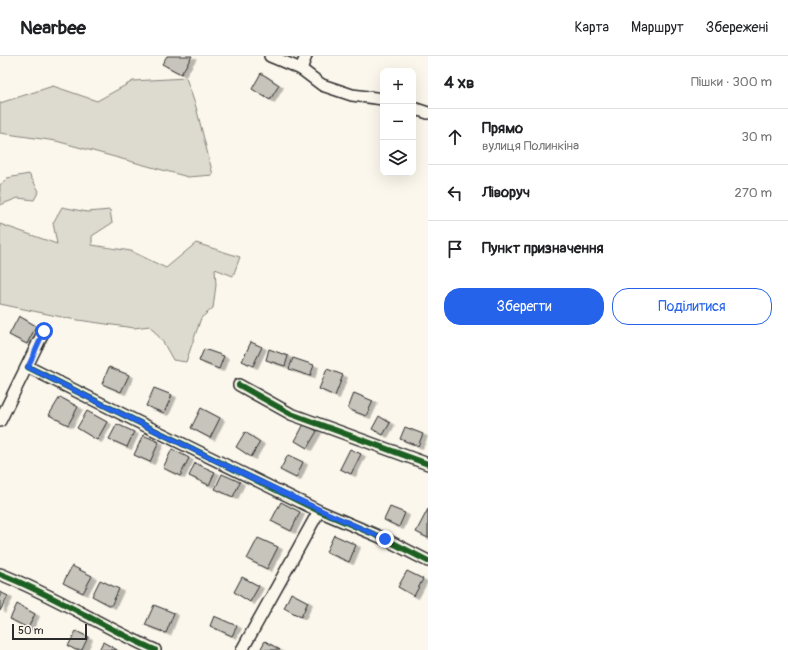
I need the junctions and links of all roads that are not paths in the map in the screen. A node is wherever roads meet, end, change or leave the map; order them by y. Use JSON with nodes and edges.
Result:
{"nodes":[{"id":1,"x":270,"y":56,"type":"edge"},
{"id":2,"x":306,"y":56,"type":"edge"},
{"id":3,"x":301,"y":69,"type":"junction"},
{"id":4,"x":380,"y":99,"type":"edge"},
{"id":5,"x":416,"y":109,"type":"edge"},
{"id":6,"x":428,"y":113,"type":"edge"},
{"id":7,"x":44,"y":331,"type":"dead end"},
{"id":8,"x":28,"y":367,"type":"junction"},
{"id":9,"x":239,"y":385,"type":"dead end"},
{"id":10,"x":0,"y":421,"type":"edge"},
{"id":11,"x":428,"y":464,"type":"edge"},
{"id":12,"x":319,"y":510,"type":"junction"},
{"id":13,"x":428,"y":561,"type":"edge"},
{"id":14,"x":0,"y":574,"type":"edge"},
{"id":15,"x":155,"y":650,"type":"edge"},
{"id":16,"x":242,"y":650,"type":"edge"}],
"edges":[{"from":1,"to":3,"type":"street"},
{"from":2,"to":3,"type":"street"},
{"from":3,"to":4,"type":"street"},
{"from":5,"to":6,"type":"street"},
{"from":7,"to":8,"type":"street"},
{"from":8,"to":10,"type":"street"},
{"from":8,"to":12,"type":"street"},
{"from":9,"to":11,"type":"street"},
{"from":12,"to":13,"type":"street"},
{"from":12,"to":16,"type":"street"},
{"from":14,"to":15,"type":"street"}]}
